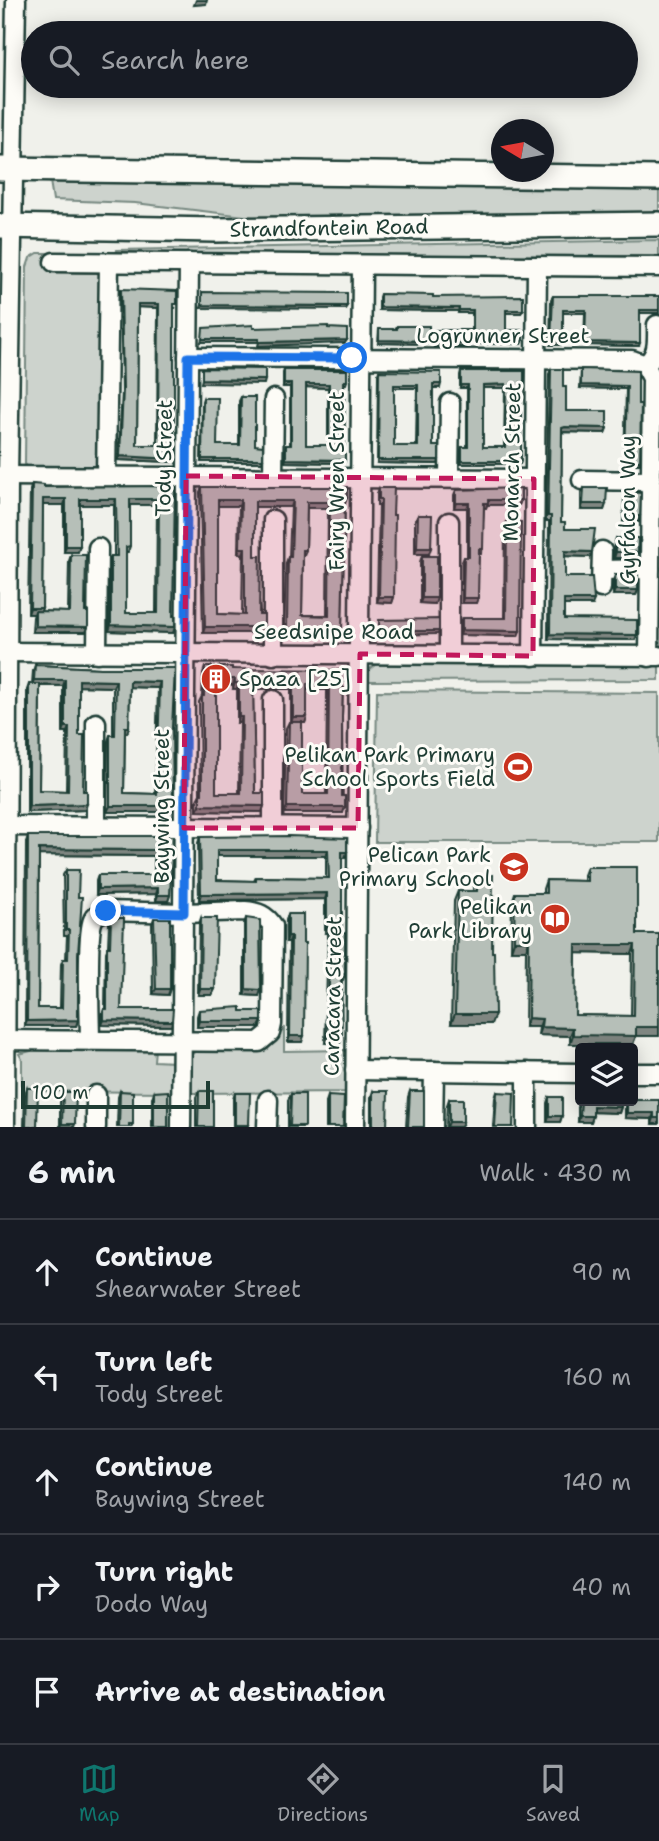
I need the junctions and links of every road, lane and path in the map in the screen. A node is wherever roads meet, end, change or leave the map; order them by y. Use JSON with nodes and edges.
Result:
{"nodes":[{"id":1,"x":16,"y":0,"type":"edge"},
{"id":2,"x":7,"y":169,"type":"edge"},
{"id":3,"x":659,"y":178,"type":"edge"},
{"id":4,"x":659,"y":223,"type":"edge"},
{"id":5,"x":6,"y":226,"type":"edge"},
{"id":6,"x":54,"y":262,"type":"dead end"},
{"id":7,"x":110,"y":263,"type":"junction"},
{"id":8,"x":189,"y":263,"type":"junction"},
{"id":9,"x":362,"y":265,"type":"junction"},
{"id":10,"x":659,"y":267,"type":"edge"},
{"id":11,"x":537,"y":268,"type":"junction"},
{"id":12,"x":657,"y":325,"type":"dead end"},
{"id":13,"x":188,"y":357,"type":"junction"},
{"id":14,"x":360,"y":358,"type":"junction"},
{"id":15,"x":536,"y":359,"type":"junction"},
{"id":16,"x":645,"y":365,"type":"junction"},
{"id":17,"x":274,"y":399,"type":"dead end"},
{"id":18,"x":450,"y":403,"type":"dead end"},
{"id":19,"x":4,"y":476,"type":"edge"},
{"id":20,"x":106,"y":476,"type":"junction"},
{"id":21,"x":186,"y":476,"type":"junction"},
{"id":22,"x":273,"y":477,"type":"junction"},
{"id":23,"x":360,"y":478,"type":"junction"},
{"id":24,"x":449,"y":478,"type":"junction"},
{"id":25,"x":534,"y":479,"type":"junction"},
{"id":26,"x":582,"y":480,"type":"dead end"},
{"id":27,"x":650,"y":481,"type":"junction"},
{"id":28,"x":273,"y":520,"type":"dead end"},
{"id":29,"x":449,"y":522,"type":"dead end"},
{"id":30,"x":98,"y":548,"type":"dead end"},
{"id":31,"x":602,"y":551,"type":"dead end"},
{"id":32,"x":650,"y":569,"type":"junction"},
{"id":33,"x":602,"y":570,"type":"junction"},
{"id":34,"x":601,"y":588,"type":"dead end"},
{"id":35,"x":4,"y":652,"type":"edge"},
{"id":36,"x":97,"y":653,"type":"junction"},
{"id":37,"x":186,"y":654,"type":"junction"},
{"id":38,"x":360,"y":654,"type":"junction"},
{"id":39,"x":449,"y":654,"type":"junction"},
{"id":40,"x":272,"y":655,"type":"junction"},
{"id":41,"x":533,"y":656,"type":"junction"},
{"id":42,"x":654,"y":657,"type":"edge"},
{"id":43,"x":273,"y":700,"type":"dead end"},
{"id":44,"x":96,"y":723,"type":"dead end"},
{"id":45,"x":4,"y":826,"type":"edge"},
{"id":46,"x":96,"y":826,"type":"junction"},
{"id":47,"x":273,"y":827,"type":"junction"},
{"id":48,"x":184,"y":828,"type":"junction"},
{"id":49,"x":358,"y":828,"type":"junction"},
{"id":50,"x":184,"y":913,"type":"junction"},
{"id":51,"x":3,"y":1040,"type":"edge"},
{"id":52,"x":90,"y":1041,"type":"junction"},
{"id":53,"x":182,"y":1042,"type":"junction"},
{"id":54,"x":355,"y":1070,"type":"junction"},
{"id":55,"x":434,"y":1071,"type":"junction"},
{"id":56,"x":527,"y":1072,"type":"junction"},
{"id":57,"x":575,"y":1073,"type":"edge"},
{"id":58,"x":638,"y":1073,"type":"edge"},
{"id":59,"x":659,"y":1073,"type":"edge"},
{"id":60,"x":96,"y":1095,"type":"dead end"},
{"id":61,"x":268,"y":1100,"type":"dead end"},
{"id":62,"x":5,"y":1127,"type":"edge"},
{"id":63,"x":96,"y":1127,"type":"edge"},
{"id":64,"x":181,"y":1127,"type":"edge"},
{"id":65,"x":267,"y":1127,"type":"edge"},
{"id":66,"x":355,"y":1127,"type":"edge"},
{"id":67,"x":433,"y":1127,"type":"edge"},
{"id":68,"x":527,"y":1127,"type":"edge"}],
"edges":[{"from":1,"to":2,"type":"street"},
{"from":2,"to":3,"type":"main road"},
{"from":2,"to":5,"type":"street"},
{"from":4,"to":5,"type":"main road","name":"Strandfontein Road"},
{"from":5,"to":19,"type":"street"},
{"from":6,"to":7,"type":"street","name":"Strandfontein Road"},
{"from":7,"to":8,"type":"street","name":"Strandfontein Road"},
{"from":7,"to":20,"type":"street"},
{"from":8,"to":9,"type":"street","name":"Strandfontein Road"},
{"from":8,"to":13,"type":"street","name":"Tody Street"},
{"from":9,"to":11,"type":"street","name":"Strandfontein Road"},
{"from":9,"to":14,"type":"street","name":"Fairy Wren Street"},
{"from":10,"to":11,"type":"street","name":"Strandfontein Road"},
{"from":11,"to":15,"type":"street","name":"Monarch Street"},
{"from":12,"to":16,"type":"street"},
{"from":13,"to":14,"type":"street","name":"Logrunner Street"},
{"from":13,"to":21,"type":"street","name":"Tody Street"},
{"from":14,"to":15,"type":"street","name":"Logrunner Street"},
{"from":14,"to":23,"type":"street","name":"Fairy Wren Street"},
{"from":15,"to":16,"type":"street","name":"Logrunner Street"},
{"from":15,"to":25,"type":"street","name":"Monarch Street"},
{"from":16,"to":27,"type":"street","name":"Gyrfalcon Way"},
{"from":17,"to":22,"type":"street"},
{"from":18,"to":24,"type":"street"},
{"from":19,"to":20,"type":"street"},
{"from":19,"to":35,"type":"street"},
{"from":20,"to":21,"type":"street"},
{"from":21,"to":22,"type":"street"},
{"from":21,"to":37,"type":"street","name":"Tody Street"},
{"from":22,"to":23,"type":"street"},
{"from":23,"to":24,"type":"street"},
{"from":23,"to":38,"type":"street","name":"Fairy Wren Street"},
{"from":24,"to":25,"type":"street"},
{"from":25,"to":41,"type":"street","name":"Monarch Street"},
{"from":26,"to":27,"type":"street"},
{"from":27,"to":32,"type":"street","name":"Gyrfalcon Way"},
{"from":28,"to":40,"type":"street"},
{"from":29,"to":39,"type":"street"},
{"from":30,"to":36,"type":"street"},
{"from":31,"to":33,"type":"street"},
{"from":32,"to":33,"type":"street"},
{"from":32,"to":42,"type":"street","name":"Gyrfalcon Way"},
{"from":33,"to":34,"type":"street"},
{"from":35,"to":36,"type":"street","name":"Seedsnipe Road"},
{"from":35,"to":45,"type":"street"},
{"from":36,"to":37,"type":"street","name":"Seedsnipe Road"},
{"from":37,"to":40,"type":"street","name":"Seedsnipe Road"},
{"from":37,"to":48,"type":"street","name":"Baywing Street"},
{"from":38,"to":39,"type":"street","name":"Seedsnipe Road"},
{"from":38,"to":40,"type":"street","name":"Seedsnipe Road"},
{"from":38,"to":49,"type":"street","name":"Caracara Street"},
{"from":39,"to":41,"type":"street","name":"Seedsnipe Road"},
{"from":41,"to":42,"type":"street","name":"Seedsnipe Road"},
{"from":43,"to":47,"type":"street"},
{"from":44,"to":46,"type":"street"},
{"from":45,"to":46,"type":"street"},
{"from":45,"to":51,"type":"street"},
{"from":46,"to":48,"type":"street"},
{"from":47,"to":48,"type":"street"},
{"from":47,"to":49,"type":"street"},
{"from":48,"to":50,"type":"street","name":"Baywing Street"},
{"from":49,"to":54,"type":"street","name":"Caracara Street"},
{"from":50,"to":52,"type":"street"},
{"from":50,"to":53,"type":"street","name":"Baywing Street"},
{"from":50,"to":53,"type":"street"},
{"from":51,"to":52,"type":"street"},
{"from":51,"to":62,"type":"street"},
{"from":52,"to":53,"type":"street"},
{"from":53,"to":64,"type":"street","name":"Baywing Street"},
{"from":54,"to":55,"type":"street"},
{"from":54,"to":66,"type":"street","name":"Caracara Street"},
{"from":55,"to":56,"type":"street"},
{"from":55,"to":67,"type":"street"},
{"from":56,"to":57,"type":"street"},
{"from":56,"to":68,"type":"street"},
{"from":58,"to":59,"type":"street"},
{"from":60,"to":63,"type":"street"},
{"from":61,"to":65,"type":"street"}]}
